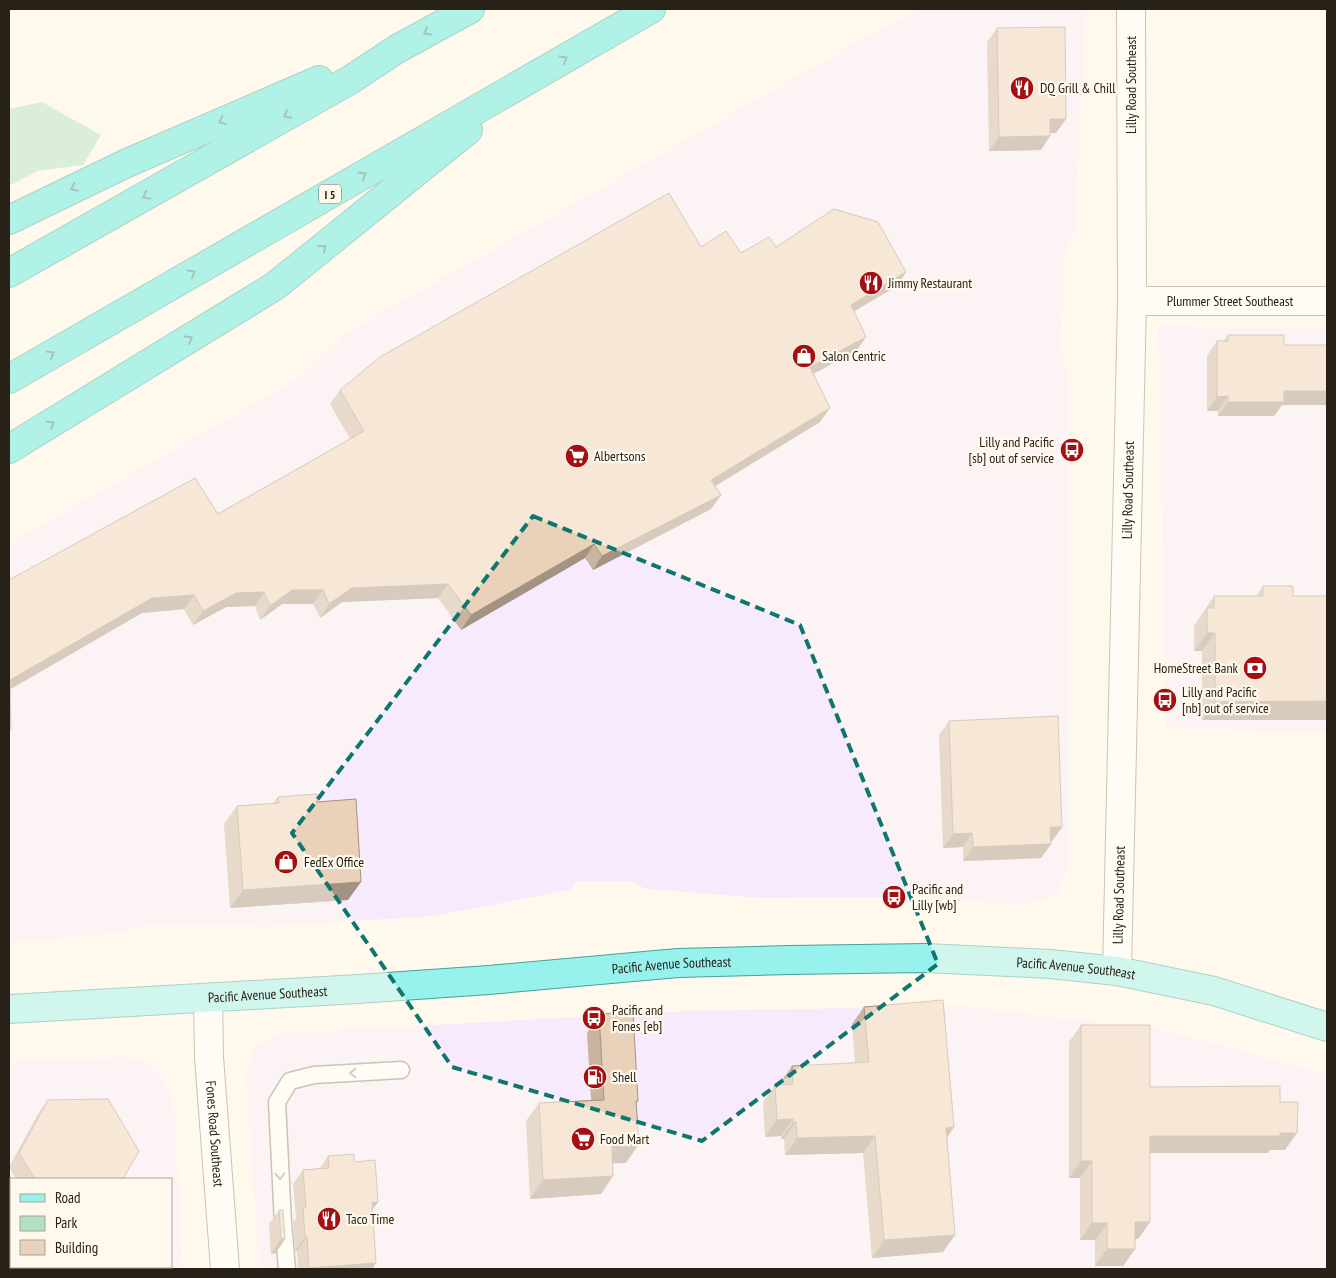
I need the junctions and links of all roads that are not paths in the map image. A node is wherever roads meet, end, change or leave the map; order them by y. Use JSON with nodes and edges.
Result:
{"nodes":[{"id":1,"x":470,"y":9,"type":"edge"},
{"id":2,"x":651,"y":9,"type":"edge"},
{"id":3,"x":1131,"y":9,"type":"edge"},
{"id":4,"x":397,"y":49,"type":"junction"},
{"id":5,"x":535,"y":76,"type":"junction"},
{"id":6,"x":9,"y":220,"type":"edge"},
{"id":7,"x":9,"y":273,"type":"edge"},
{"id":8,"x":1132,"y":300,"type":"junction"},
{"id":9,"x":1327,"y":301,"type":"edge"},
{"id":10,"x":9,"y":379,"type":"edge"},
{"id":11,"x":9,"y":449,"type":"edge"},
{"id":12,"x":1116,"y":971,"type":"junction"},
{"id":13,"x":208,"y":998,"type":"junction"},
{"id":14,"x":9,"y":1009,"type":"edge"},
{"id":15,"x":1327,"y":1027,"type":"edge"},
{"id":16,"x":402,"y":1070,"type":"dead end"},
{"id":17,"x":225,"y":1269,"type":"edge"},
{"id":18,"x":287,"y":1269,"type":"edge"}],
"edges":[{"from":1,"to":4,"type":"highway","one_way":true},
{"from":5,"to":2,"type":"highway","number":"I 5","one_way":true},
{"from":3,"to":8,"type":"street","name":"Lilly Road Southeast"},
{"from":4,"to":6,"type":"highway","one_way":true},
{"from":4,"to":7,"type":"highway","one_way":true},
{"from":10,"to":5,"type":"highway","number":"I 5","one_way":true},
{"from":11,"to":5,"type":"highway","one_way":true},
{"from":8,"to":9,"type":"street","name":"Plummer Street Southeast"},
{"from":8,"to":12,"type":"street","name":"Lilly Road Southeast"},
{"from":12,"to":13,"type":"main road","name":"Pacific Avenue Southeast"},
{"from":12,"to":15,"type":"main road","name":"Pacific Avenue Southeast"},
{"from":13,"to":14,"type":"main road","name":"Pacific Avenue Southeast"},
{"from":13,"to":17,"type":"street","name":"Fones Road Southeast"},
{"from":16,"to":18,"type":"lane","one_way":true}]}
